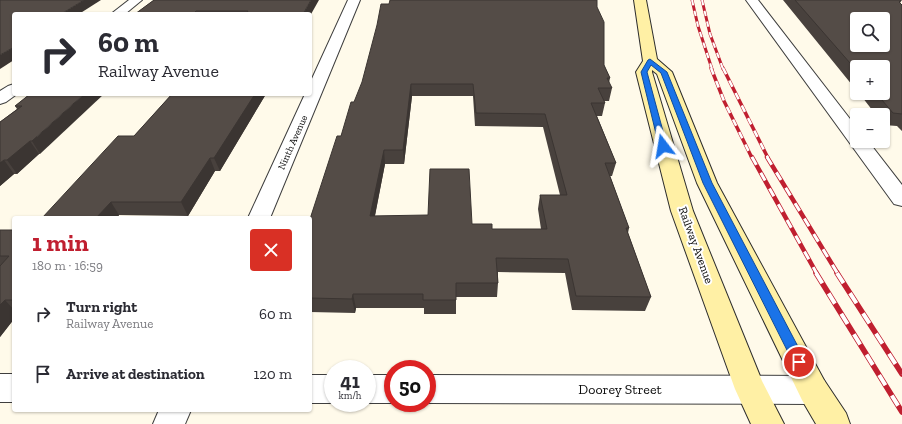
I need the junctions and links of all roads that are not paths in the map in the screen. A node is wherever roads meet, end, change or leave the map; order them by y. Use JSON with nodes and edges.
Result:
{"nodes":[{"id":1,"x":136,"y":0,"type":"edge"},
{"id":2,"x":354,"y":0,"type":"edge"},
{"id":3,"x":640,"y":0,"type":"edge"},
{"id":4,"x":752,"y":0,"type":"edge"},
{"id":5,"x":120,"y":12,"type":"edge"},
{"id":6,"x":650,"y":61,"type":"junction"},
{"id":7,"x":12,"y":90,"type":"edge"},
{"id":8,"x":0,"y":99,"type":"edge"},
{"id":9,"x":850,"y":131,"type":"edge"},
{"id":10,"x":863,"y":148,"type":"edge"},
{"id":11,"x":902,"y":199,"type":"edge"},
{"id":12,"x":260,"y":216,"type":"edge"},
{"id":13,"x":0,"y":388,"type":"edge"},
{"id":14,"x":12,"y":388,"type":"edge"},
{"id":15,"x":312,"y":389,"type":"edge"},
{"id":16,"x":324,"y":389,"type":"edge"},
{"id":17,"x":436,"y":389,"type":"edge"},
{"id":18,"x":750,"y":389,"type":"junction"},
{"id":19,"x":813,"y":390,"type":"junction"},
{"id":20,"x":174,"y":412,"type":"edge"},
{"id":21,"x":169,"y":424,"type":"edge"},
{"id":22,"x":768,"y":424,"type":"edge"},
{"id":23,"x":834,"y":424,"type":"edge"}],
"edges":[{"from":1,"to":5,"type":"street"},
{"from":2,"to":12,"type":"street","name":"Ninth Avenue"},
{"from":3,"to":6,"type":"main road","name":"Railway Avenue"},
{"from":4,"to":9,"type":"street"},
{"from":6,"to":18,"type":"main road","name":"Railway Avenue"},
{"from":6,"to":19,"type":"main road"},
{"from":7,"to":8,"type":"street"},
{"from":10,"to":11,"type":"street"},
{"from":13,"to":14,"type":"street"},
{"from":15,"to":16,"type":"street"},
{"from":17,"to":18,"type":"street","name":"Doorey Street"},
{"from":18,"to":19,"type":"street","name":"Doorey Street"},
{"from":18,"to":22,"type":"main road","name":"Railway Avenue"},
{"from":19,"to":23,"type":"main road"},
{"from":20,"to":21,"type":"street"}]}
